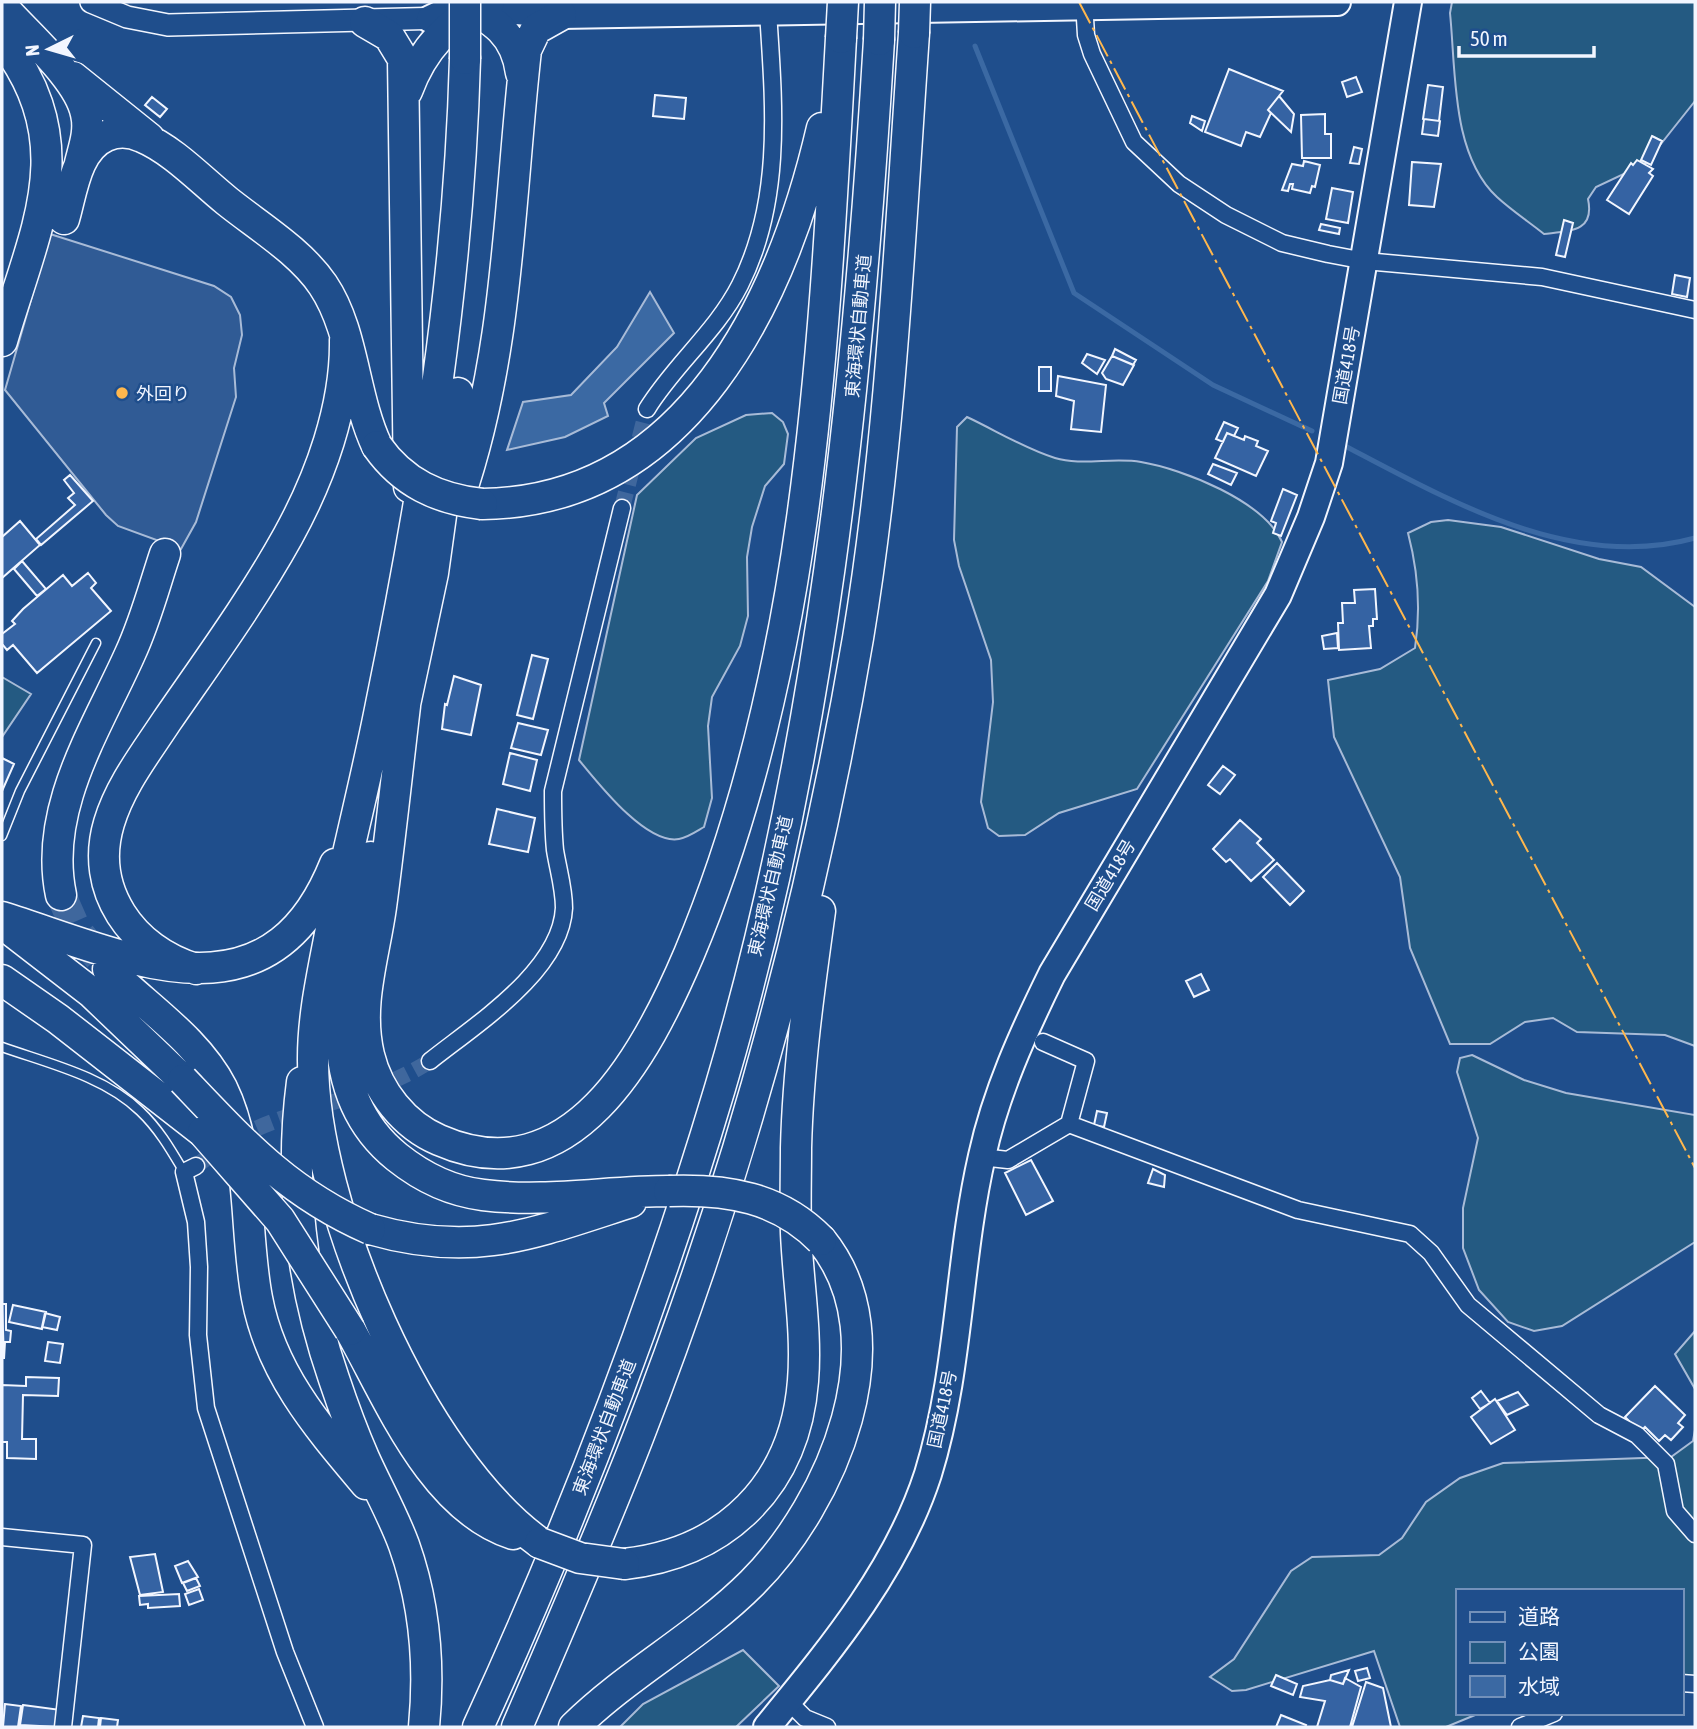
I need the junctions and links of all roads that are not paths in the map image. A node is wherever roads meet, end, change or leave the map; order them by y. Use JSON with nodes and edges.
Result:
{"nodes":[{"id":1,"x":91,"y":2,"type":"edge"},
{"id":2,"x":843,"y":2,"type":"edge"},
{"id":3,"x":880,"y":2,"type":"edge"},
{"id":4,"x":915,"y":2,"type":"edge"},
{"id":5,"x":1337,"y":2,"type":"edge"},
{"id":6,"x":1408,"y":2,"type":"edge"},
{"id":7,"x":1084,"y":4,"type":"edge"},
{"id":8,"x":2,"y":6,"type":"edge"},
{"id":9,"x":477,"y":6,"type":"edge"},
{"id":10,"x":768,"y":12,"type":"junction"},
{"id":11,"x":561,"y":15,"type":"junction"},
{"id":12,"x":430,"y":19,"type":"joint"},
{"id":13,"x":365,"y":22,"type":"junction"},
{"id":14,"x":841,"y":38,"type":"junction"},
{"id":15,"x":2,"y":40,"type":"edge"},
{"id":16,"x":48,"y":57,"type":"junction"},
{"id":17,"x":522,"y":81,"type":"junction"},
{"id":18,"x":405,"y":98,"type":"junction"},
{"id":19,"x":158,"y":145,"type":"junction"},
{"id":20,"x":78,"y":169,"type":"junction"},
{"id":21,"x":64,"y":219,"type":"dead end"},
{"id":22,"x":1365,"y":261,"type":"junction"},
{"id":23,"x":1695,"y":310,"type":"edge"},
{"id":24,"x":345,"y":340,"type":"junction"},
{"id":25,"x":2,"y":341,"type":"edge"},
{"id":26,"x":647,"y":409,"type":"tunnel mouth"},
{"id":27,"x":622,"y":509,"type":"tunnel mouth"},
{"id":28,"x":166,"y":554,"type":"dead end"},
{"id":29,"x":421,"y":570,"type":"junction"},
{"id":30,"x":859,"y":633,"type":"junction"},
{"id":31,"x":96,"y":643,"type":"dead end"},
{"id":32,"x":405,"y":706,"type":"junction"},
{"id":33,"x":362,"y":796,"type":"junction"},
{"id":34,"x":2,"y":836,"type":"edge"},
{"id":35,"x":61,"y":895,"type":"tunnel mouth"},
{"id":36,"x":2,"y":917,"type":"edge"},
{"id":37,"x":2,"y":924,"type":"edge"},
{"id":38,"x":108,"y":969,"type":"tunnel mouth"},
{"id":39,"x":195,"y":969,"type":"junction"},
{"id":40,"x":2,"y":980,"type":"edge"},
{"id":41,"x":314,"y":1013,"type":"junction"},
{"id":42,"x":1043,"y":1042,"type":"dead end"},
{"id":43,"x":2,"y":1047,"type":"edge"},
{"id":44,"x":430,"y":1061,"type":"tunnel mouth"},
{"id":45,"x":1069,"y":1124,"type":"junction"},
{"id":46,"x":981,"y":1157,"type":"junction"},
{"id":47,"x":190,"y":1170,"type":"joint"},
{"id":48,"x":669,"y":1191,"type":"junction"},
{"id":49,"x":395,"y":1524,"type":"junction"},
{"id":50,"x":1695,"y":1534,"type":"edge"},
{"id":51,"x":2,"y":1537,"type":"edge"},
{"id":52,"x":540,"y":1543,"type":"junction"},
{"id":53,"x":788,"y":1701,"type":"junction"},
{"id":54,"x":1550,"y":1715,"type":"edge"},
{"id":55,"x":479,"y":1726,"type":"edge"},
{"id":56,"x":63,"y":1727,"type":"edge"},
{"id":57,"x":314,"y":1727,"type":"edge"},
{"id":58,"x":424,"y":1727,"type":"edge"},
{"id":59,"x":517,"y":1727,"type":"edge"},
{"id":60,"x":574,"y":1727,"type":"edge"},
{"id":61,"x":767,"y":1727,"type":"edge"},
{"id":62,"x":827,"y":1727,"type":"edge"},
{"id":63,"x":1520,"y":1727,"type":"edge"}],
"edges":[{"from":1,"to":13,"type":"street"},
{"from":2,"to":14,"type":"highway","bridge":true},
{"from":3,"to":55,"type":"highway","name":"東海環状自動車道","bridge":true},
{"from":4,"to":30,"type":"highway","name":"東海環状自動車道","bridge":true},
{"from":5,"to":7,"type":"highway"},
{"from":6,"to":22,"type":"highway","name":"国道418号"},
{"from":7,"to":10,"type":"highway"},
{"from":7,"to":22,"type":"street"},
{"from":8,"to":16,"type":"highway"},
{"from":9,"to":11,"type":"highway"},
{"from":9,"to":12,"type":"highway"},
{"from":9,"to":17,"type":"highway"},
{"from":9,"to":18,"type":"highway"},
{"from":9,"to":29,"type":"highway","bridge":true},
{"from":10,"to":11,"type":"highway"},
{"from":10,"to":26,"type":"street"},
{"from":11,"to":17,"type":"highway"},
{"from":12,"to":13,"type":"street"},
{"from":13,"to":18,"type":"highway"},
{"from":14,"to":24,"type":"highway","bridge":true},
{"from":14,"to":32,"type":"highway"},
{"from":15,"to":25,"type":"highway"},
{"from":16,"to":19,"type":"highway"},
{"from":16,"to":20,"type":"highway"},
{"from":17,"to":29,"type":"highway"},
{"from":18,"to":29,"type":"highway"},
{"from":19,"to":20,"type":"highway"},
{"from":19,"to":24,"type":"highway"},
{"from":20,"to":21,"type":"highway"},
{"from":22,"to":23,"type":"street"},
{"from":22,"to":46,"type":"highway","name":"国道418号"},
{"from":24,"to":39,"type":"highway"},
{"from":27,"to":44,"type":"street"},
{"from":28,"to":35,"type":"highway"},
{"from":29,"to":32,"type":"highway"},
{"from":29,"to":33,"type":"highway"},
{"from":30,"to":52,"type":"highway","bridge":true},
{"from":30,"to":59,"type":"highway","name":"東海環状自動車道"},
{"from":31,"to":34,"type":"lane"},
{"from":32,"to":48,"type":"highway"},
{"from":33,"to":39,"type":"highway"},
{"from":33,"to":41,"type":"highway"},
{"from":36,"to":39,"type":"highway"},
{"from":37,"to":48,"type":"highway","bridge":true},
{"from":38,"to":49,"type":"highway"},
{"from":40,"to":52,"type":"highway","bridge":true},
{"from":41,"to":49,"type":"highway"},
{"from":41,"to":52,"type":"highway"},
{"from":42,"to":45,"type":"street"},
{"from":43,"to":47,"type":"lane"},
{"from":45,"to":46,"type":"street"},
{"from":45,"to":50,"type":"street"},
{"from":46,"to":53,"type":"highway","name":"国道418号"},
{"from":47,"to":57,"type":"street"},
{"from":48,"to":60,"type":"highway","bridge":true},
{"from":49,"to":58,"type":"highway"},
{"from":51,"to":56,"type":"street"},
{"from":53,"to":61,"type":"highway","name":"国道418号"},
{"from":53,"to":62,"type":"street"},
{"from":54,"to":63,"type":"street"}]}
